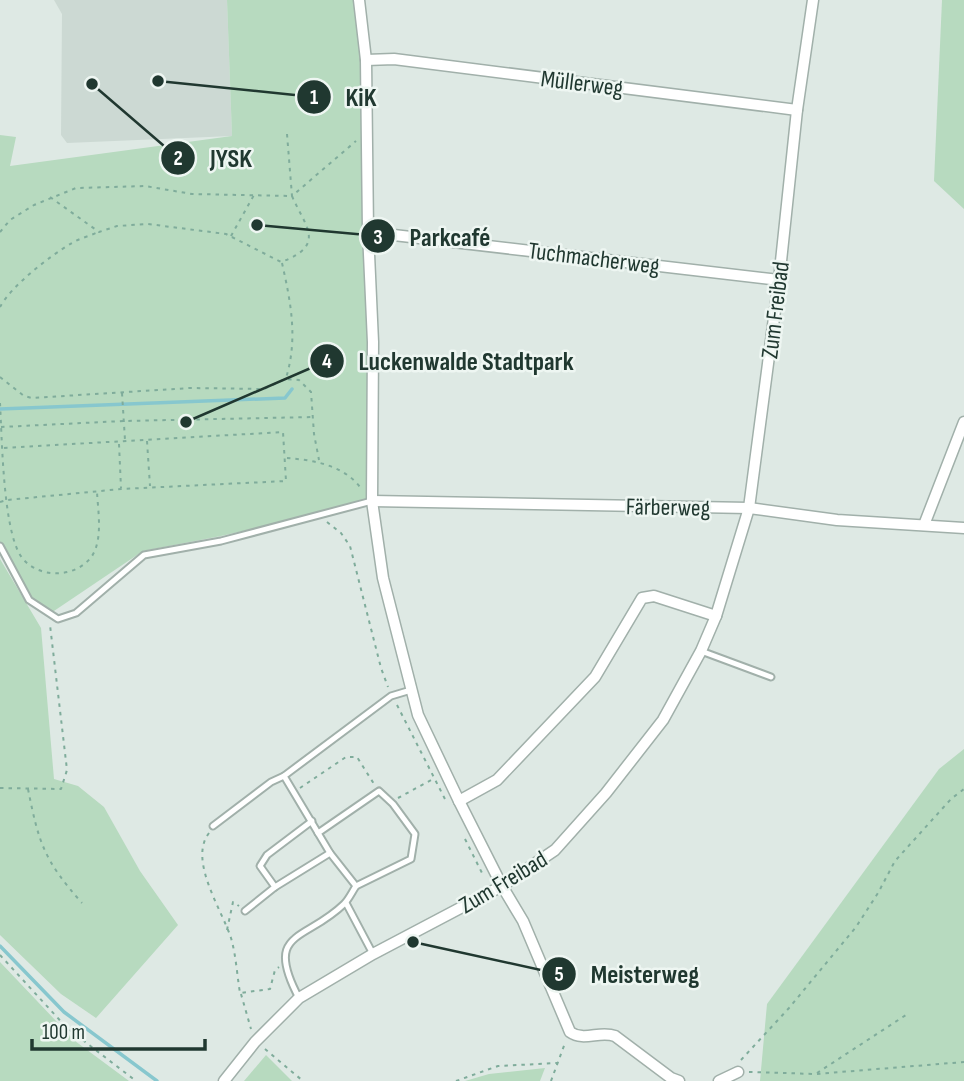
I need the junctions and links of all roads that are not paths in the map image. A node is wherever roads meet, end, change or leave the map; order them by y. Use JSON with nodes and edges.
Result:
{"nodes":[{"id":1,"x":359,"y":0,"type":"edge"},
{"id":2,"x":813,"y":0,"type":"edge"},
{"id":3,"x":366,"y":60,"type":"junction"},
{"id":4,"x":797,"y":110,"type":"junction"},
{"id":5,"x":368,"y":232,"type":"junction"},
{"id":6,"x":779,"y":280,"type":"junction"},
{"id":7,"x":964,"y":422,"type":"edge"},
{"id":8,"x":372,"y":501,"type":"junction"},
{"id":9,"x":749,"y":508,"type":"junction"},
{"id":10,"x":924,"y":526,"type":"junction"},
{"id":11,"x":964,"y":528,"type":"edge"},
{"id":12,"x":0,"y":546,"type":"edge"},
{"id":13,"x":716,"y":617,"type":"junction"},
{"id":14,"x":701,"y":651,"type":"junction"},
{"id":15,"x":771,"y":677,"type":"dead end"},
{"id":16,"x":411,"y":690,"type":"junction"},
{"id":17,"x":284,"y":776,"type":"junction"},
{"id":18,"x":459,"y":801,"type":"junction"},
{"id":19,"x":312,"y":821,"type":"junction"},
{"id":20,"x":213,"y":826,"type":"road end"},
{"id":21,"x":318,"y":832,"type":"junction"},
{"id":22,"x":330,"y":853,"type":"junction"},
{"id":23,"x":356,"y":886,"type":"junction"},
{"id":24,"x":502,"y":886,"type":"junction"},
{"id":25,"x":275,"y":887,"type":"junction"},
{"id":26,"x":346,"y":903,"type":"junction"},
{"id":27,"x":245,"y":911,"type":"road end"},
{"id":28,"x":373,"y":954,"type":"junction"},
{"id":29,"x":299,"y":998,"type":"junction"},
{"id":30,"x":738,"y":1072,"type":"road end"},
{"id":31,"x":224,"y":1081,"type":"edge"},
{"id":32,"x":679,"y":1081,"type":"edge"},
{"id":33,"x":719,"y":1081,"type":"edge"}],
"edges":[{"from":1,"to":3,"type":"street"},
{"from":2,"to":4,"type":"street","name":"Zum Freibad"},
{"from":3,"to":4,"type":"street","name":"Müllerweg"},
{"from":3,"to":5,"type":"street"},
{"from":4,"to":6,"type":"street","name":"Zum Freibad"},
{"from":5,"to":6,"type":"street","name":"Tuchmacherweg"},
{"from":5,"to":8,"type":"street"},
{"from":6,"to":9,"type":"street","name":"Zum Freibad"},
{"from":7,"to":10,"type":"street"},
{"from":8,"to":9,"type":"street","name":"Färberweg"},
{"from":8,"to":12,"type":"lane"},
{"from":8,"to":16,"type":"street"},
{"from":9,"to":10,"type":"street","name":"Färberweg"},
{"from":9,"to":13,"type":"street","name":"Zum Freibad"},
{"from":10,"to":11,"type":"street","name":"Färberweg"},
{"from":13,"to":14,"type":"street","name":"Zum Freibad"},
{"from":13,"to":18,"type":"street"},
{"from":14,"to":15,"type":"lane"},
{"from":14,"to":24,"type":"street","name":"Zum Freibad"},
{"from":16,"to":17,"type":"lane"},
{"from":16,"to":18,"type":"street"},
{"from":17,"to":19,"type":"lane"},
{"from":17,"to":20,"type":"lane"},
{"from":18,"to":24,"type":"street"},
{"from":19,"to":21,"type":"lane"},
{"from":19,"to":25,"type":"lane"},
{"from":21,"to":22,"type":"lane"},
{"from":21,"to":23,"type":"lane"},
{"from":22,"to":23,"type":"lane"},
{"from":22,"to":25,"type":"lane"},
{"from":23,"to":26,"type":"lane"},
{"from":24,"to":28,"type":"street","name":"Zum Freibad"},
{"from":24,"to":32,"type":"street"},
{"from":25,"to":27,"type":"lane"},
{"from":26,"to":28,"type":"lane"},
{"from":26,"to":29,"type":"lane"},
{"from":28,"to":29,"type":"street","name":"Zum Freibad"},
{"from":29,"to":31,"type":"street","name":"Zum Freibad"},
{"from":30,"to":33,"type":"street"}]}
